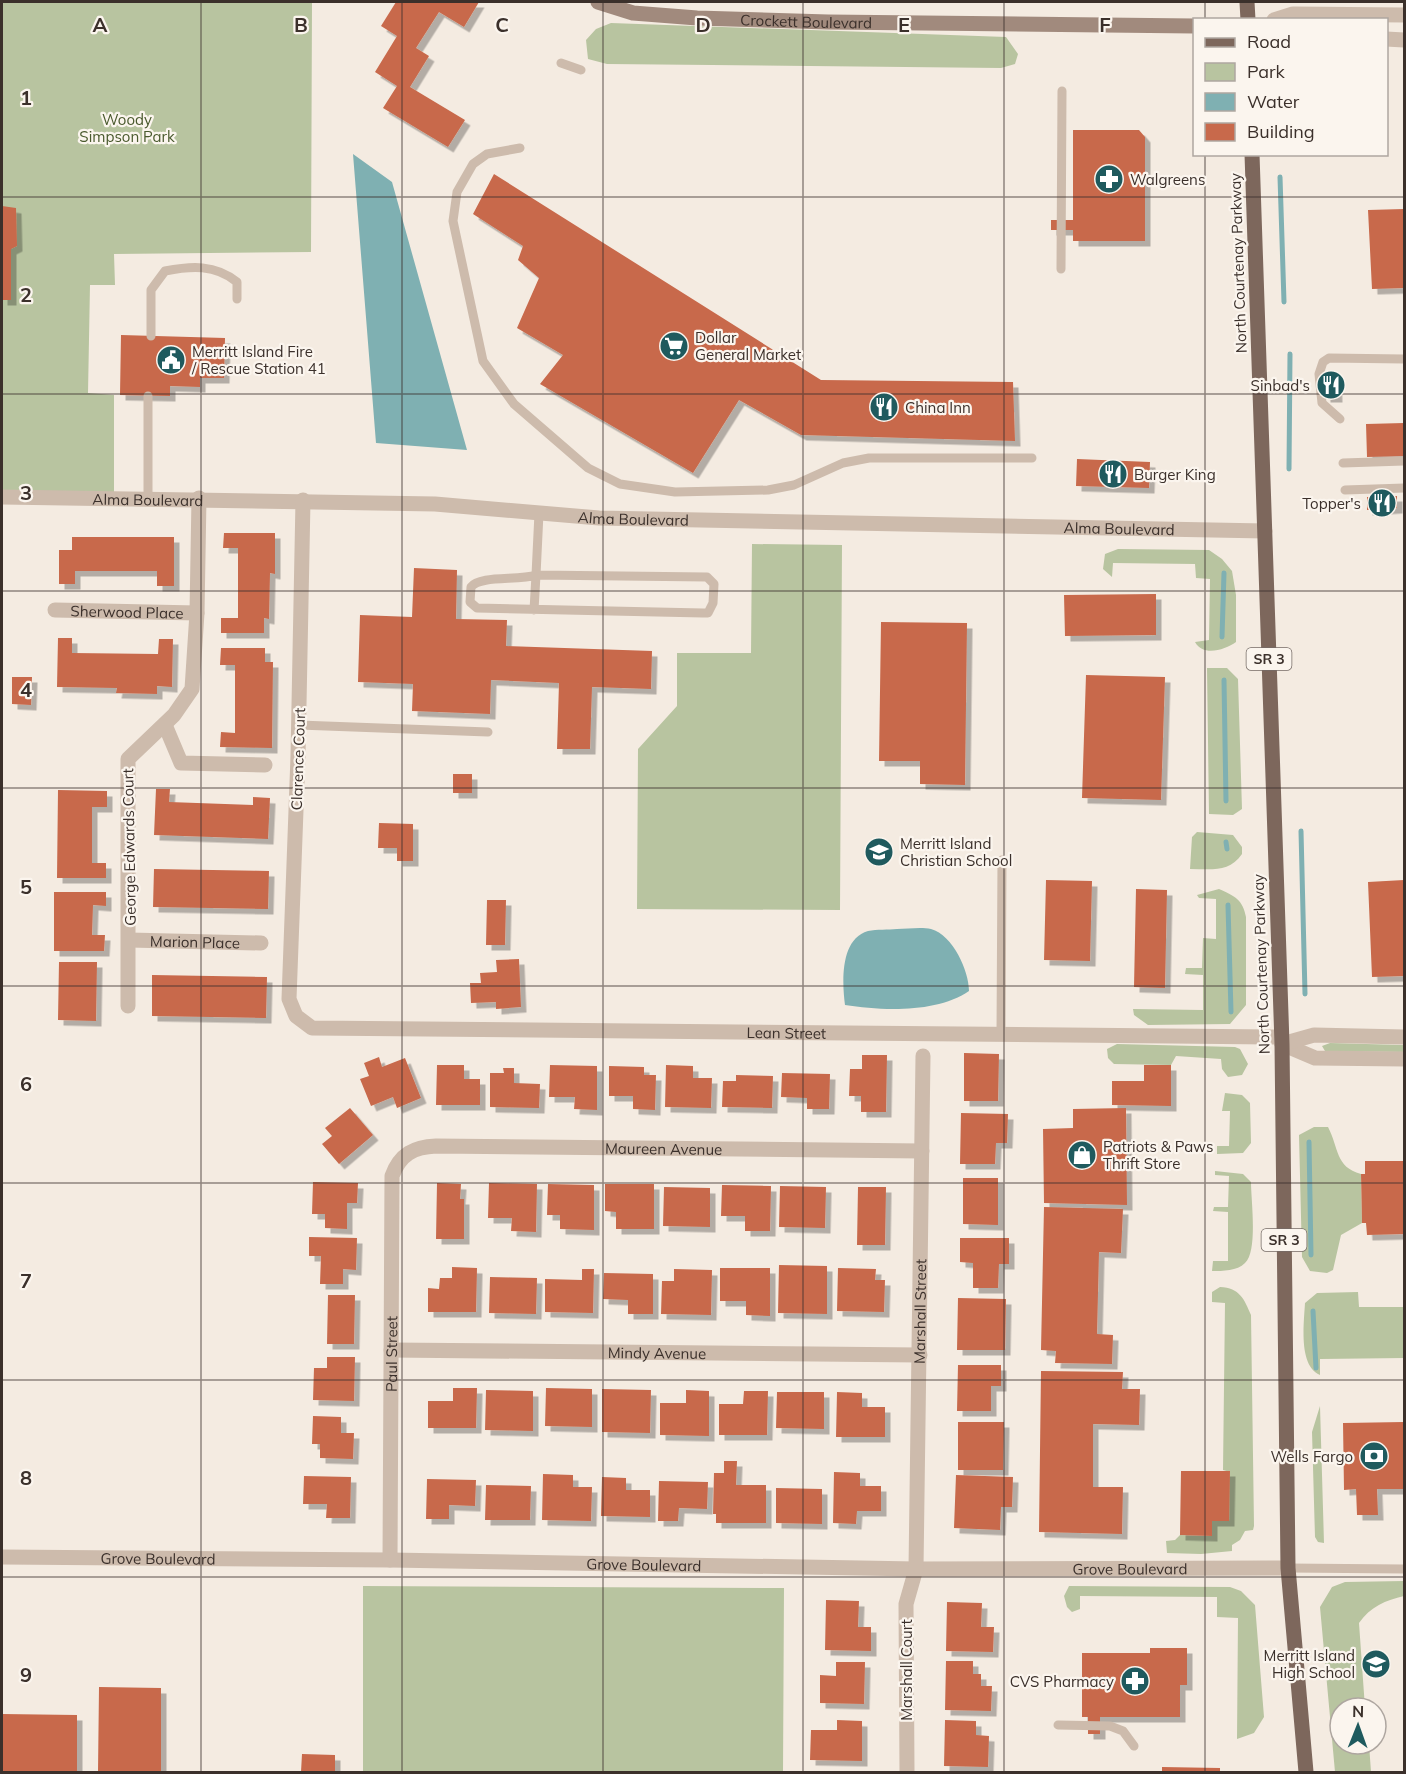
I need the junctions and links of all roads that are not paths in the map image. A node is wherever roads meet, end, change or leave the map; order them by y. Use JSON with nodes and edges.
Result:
{"nodes":[{"id":1,"x":598,"y":2,"type":"edge"},
{"id":2,"x":1248,"y":2,"type":"edge"},
{"id":3,"x":1404,"y":15,"type":"edge"},
{"id":4,"x":1248,"y":18,"type":"edge"},
{"id":5,"x":1280,"y":18,"type":"edge"},
{"id":6,"x":1193,"y":26,"type":"edge"},
{"id":7,"x":1388,"y":39,"type":"edge"},
{"id":8,"x":1404,"y":40,"type":"edge"},
{"id":9,"x":561,"y":63,"type":"dead end"},
{"id":10,"x":581,"y":70,"type":"dead end"},
{"id":11,"x":1062,"y":91,"type":"dead end"},
{"id":12,"x":520,"y":148,"type":"dead end"},
{"id":13,"x":1252,"y":156,"type":"edge"},
{"id":14,"x":1061,"y":270,"type":"dead end"},
{"id":15,"x":237,"y":299,"type":"dead end"},
{"id":16,"x":151,"y":336,"type":"dead end"},
{"id":17,"x":1404,"y":359,"type":"edge"},
{"id":18,"x":148,"y":396,"type":"dead end"},
{"id":19,"x":1340,"y":419,"type":"dead end"},
{"id":20,"x":1032,"y":458,"type":"dead end"},
{"id":21,"x":1404,"y":461,"type":"edge"},
{"id":22,"x":1343,"y":463,"type":"dead end"},
{"id":23,"x":1404,"y":488,"type":"edge"},
{"id":24,"x":1345,"y":490,"type":"dead end"},
{"id":25,"x":2,"y":497,"type":"edge"},
{"id":26,"x":148,"y":498,"type":"junction"},
{"id":27,"x":200,"y":498,"type":"junction"},
{"id":28,"x":303,"y":500,"type":"junction"},
{"id":29,"x":539,"y":513,"type":"junction"},
{"id":30,"x":1265,"y":531,"type":"junction"},
{"id":31,"x":536,"y":575,"type":"junction"},
{"id":32,"x":55,"y":610,"type":"dead end"},
{"id":33,"x":534,"y":610,"type":"junction"},
{"id":34,"x":197,"y":612,"type":"junction"},
{"id":35,"x":165,"y":725,"type":"junction"},
{"id":36,"x":299,"y":725,"type":"junction"},
{"id":37,"x":488,"y":732,"type":"dead end"},
{"id":38,"x":265,"y":765,"type":"dead end"},
{"id":39,"x":1002,"y":860,"type":"dead end"},
{"id":40,"x":129,"y":940,"type":"junction"},
{"id":41,"x":261,"y":943,"type":"dead end"},
{"id":42,"x":128,"y":1006,"type":"dead end"},
{"id":43,"x":296,"y":1016,"type":"joint"},
{"id":44,"x":1001,"y":1034,"type":"junction"},
{"id":45,"x":1404,"y":1036,"type":"edge"},
{"id":46,"x":1281,"y":1041,"type":"junction"},
{"id":47,"x":923,"y":1056,"type":"dead end"},
{"id":48,"x":1404,"y":1059,"type":"edge"},
{"id":49,"x":922,"y":1151,"type":"junction"},
{"id":50,"x":407,"y":1153,"type":"joint"},
{"id":51,"x":392,"y":1350,"type":"junction"},
{"id":52,"x":920,"y":1355,"type":"junction"},
{"id":53,"x":2,"y":1557,"type":"edge"},
{"id":54,"x":390,"y":1560,"type":"junction"},
{"id":55,"x":1288,"y":1568,"type":"junction"},
{"id":56,"x":916,"y":1569,"type":"junction"},
{"id":57,"x":1404,"y":1569,"type":"edge"},
{"id":58,"x":1058,"y":1725,"type":"dead end"},
{"id":59,"x":1134,"y":1746,"type":"dead end"},
{"id":60,"x":907,"y":1773,"type":"edge"},
{"id":61,"x":1306,"y":1773,"type":"edge"}],
"edges":[{"from":1,"to":6,"type":"street","name":"Crockett Boulevard"},
{"from":2,"to":4,"type":"main road"},
{"from":3,"to":5,"type":"street"},
{"from":7,"to":8,"type":"street"},
{"from":9,"to":10,"type":"lane"},
{"from":11,"to":14,"type":"lane"},
{"from":12,"to":20,"type":"lane"},
{"from":13,"to":30,"type":"main road","name":"North Courtenay Parkway","number":"SR 3"},
{"from":15,"to":16,"type":"lane"},
{"from":17,"to":19,"type":"lane"},
{"from":18,"to":26,"type":"lane"},
{"from":21,"to":22,"type":"lane"},
{"from":23,"to":24,"type":"lane"},
{"from":25,"to":26,"type":"street","name":"Alma Boulevard"},
{"from":26,"to":27,"type":"street","name":"Alma Boulevard"},
{"from":27,"to":28,"type":"street","name":"Alma Boulevard"},
{"from":27,"to":34,"type":"street","name":"George Edwards Court"},
{"from":28,"to":29,"type":"street","name":"Alma Boulevard"},
{"from":28,"to":36,"type":"street","name":"Clarence Court"},
{"from":29,"to":30,"type":"street","name":"Alma Boulevard"},
{"from":29,"to":31,"type":"lane"},
{"from":30,"to":46,"type":"main road","name":"North Courtenay Parkway","number":"SR 3"},
{"from":31,"to":33,"type":"lane"},
{"from":31,"to":33,"type":"lane"},
{"from":31,"to":33,"type":"lane"},
{"from":32,"to":34,"type":"street","name":"Sherwood Place"},
{"from":34,"to":35,"type":"street","name":"George Edwards Court"},
{"from":35,"to":38,"type":"street"},
{"from":35,"to":40,"type":"street","name":"George Edwards Court"},
{"from":36,"to":37,"type":"lane"},
{"from":36,"to":43,"type":"street","name":"Clarence Court"},
{"from":39,"to":44,"type":"lane"},
{"from":40,"to":41,"type":"street","name":"Marion Place"},
{"from":40,"to":42,"type":"street","name":"George Edwards Court"},
{"from":43,"to":44,"type":"street","name":"Lean Street"},
{"from":44,"to":46,"type":"street","name":"Lean Street"},
{"from":45,"to":46,"type":"street"},
{"from":46,"to":48,"type":"street"},
{"from":46,"to":55,"type":"main road","name":"North Courtenay Parkway","number":"SR 3"},
{"from":47,"to":49,"type":"street","name":"Marshall Street"},
{"from":49,"to":50,"type":"street","name":"Maureen Avenue"},
{"from":49,"to":52,"type":"street","name":"Marshall Street"},
{"from":50,"to":51,"type":"street","name":"Paul Street"},
{"from":51,"to":52,"type":"street","name":"Mindy Avenue"},
{"from":51,"to":54,"type":"street","name":"Paul Street"},
{"from":52,"to":56,"type":"street","name":"Marshall Street"},
{"from":53,"to":54,"type":"street","name":"Grove Boulevard"},
{"from":54,"to":56,"type":"street","name":"Grove Boulevard"},
{"from":55,"to":56,"type":"street","name":"Grove Boulevard"},
{"from":55,"to":57,"type":"lane"},
{"from":55,"to":61,"type":"main road","name":"North Courtenay Parkway","number":"SR 3"},
{"from":56,"to":60,"type":"street","name":"Marshall Court"},
{"from":58,"to":59,"type":"lane"}]}
